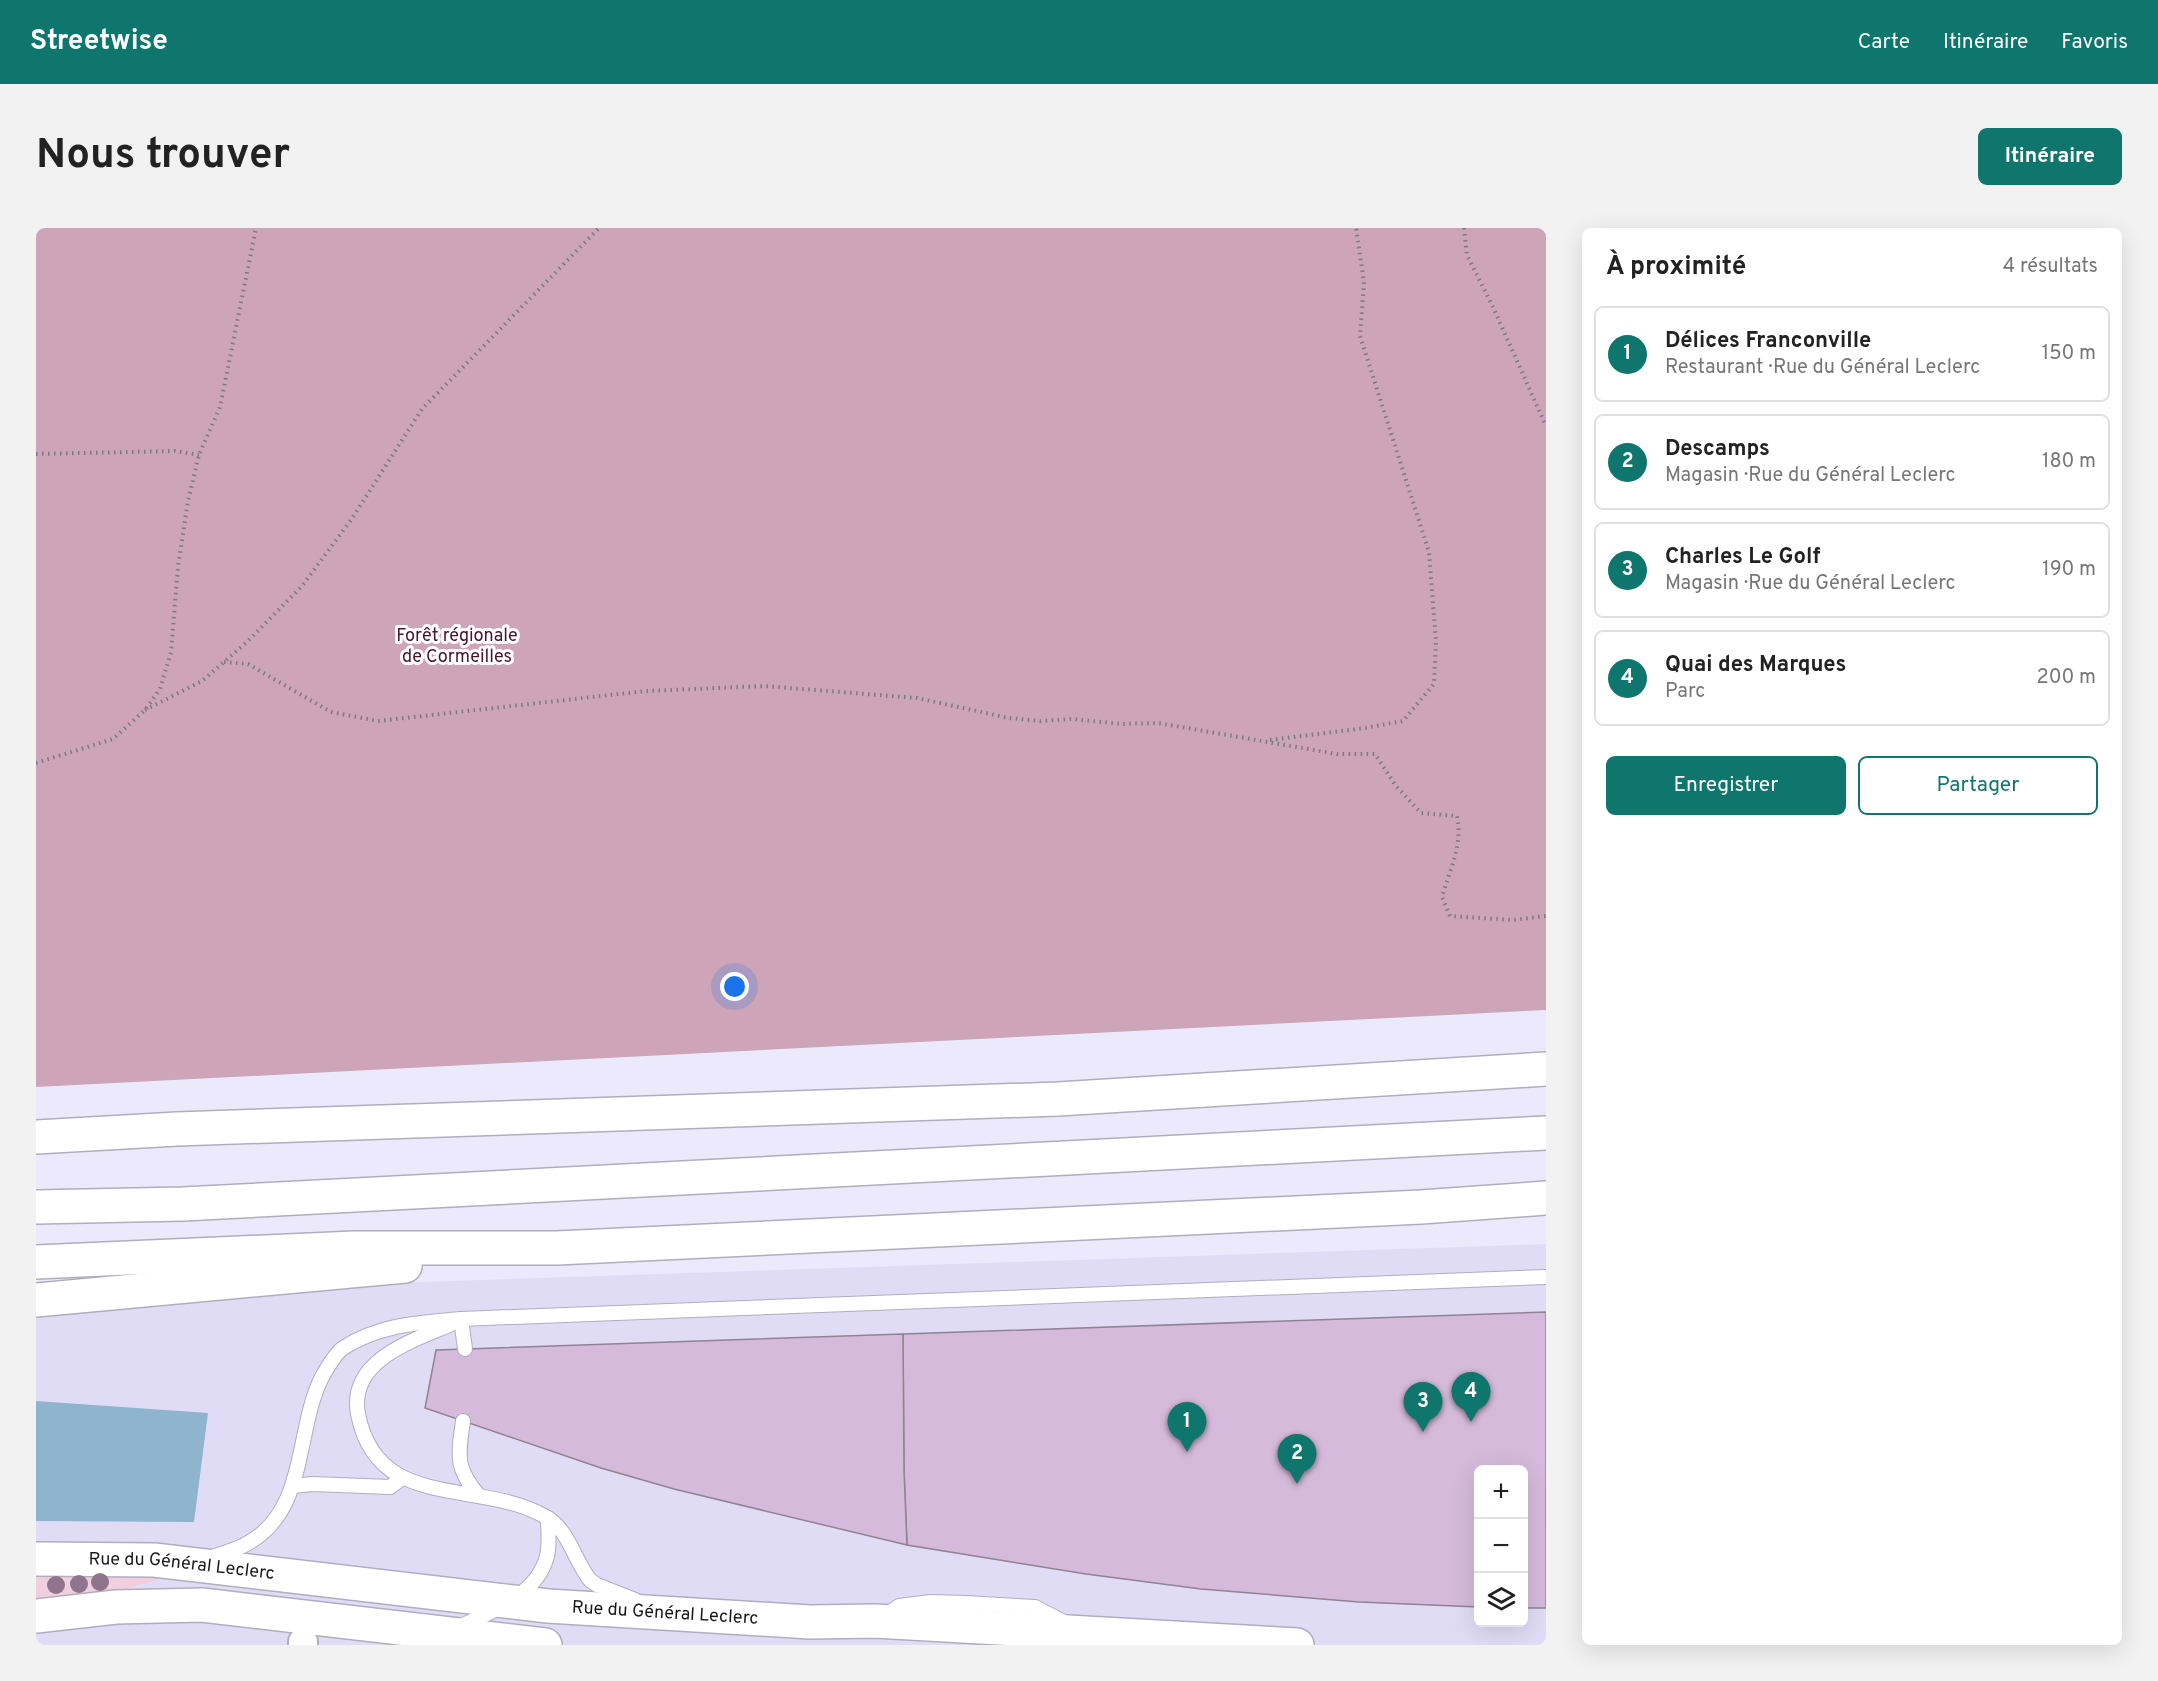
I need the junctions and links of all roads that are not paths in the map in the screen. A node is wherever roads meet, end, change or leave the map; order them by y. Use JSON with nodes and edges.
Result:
{"nodes":[{"id":1,"x":1546,"y":1069,"type":"edge"},
{"id":2,"x":1546,"y":1133,"type":"edge"},
{"id":3,"x":36,"y":1137,"type":"edge"},
{"id":4,"x":1546,"y":1198,"type":"edge"},
{"id":5,"x":36,"y":1207,"type":"edge"},
{"id":6,"x":1421,"y":1207,"type":"junction"},
{"id":7,"x":1546,"y":1207,"type":"edge"},
{"id":8,"x":557,"y":1248,"type":"junction"},
{"id":9,"x":36,"y":1262,"type":"edge"},
{"id":10,"x":1546,"y":1277,"type":"edge"},
{"id":11,"x":36,"y":1300,"type":"edge"},
{"id":12,"x":461,"y":1319,"type":"junction"},
{"id":13,"x":465,"y":1349,"type":"dead end"},
{"id":14,"x":463,"y":1421,"type":"dead end"},
{"id":15,"x":401,"y":1479,"type":"junction"},
{"id":16,"x":293,"y":1486,"type":"junction"},
{"id":17,"x":479,"y":1496,"type":"junction"},
{"id":18,"x":548,"y":1518,"type":"junction"},
{"id":19,"x":36,"y":1559,"type":"edge"},
{"id":20,"x":194,"y":1564,"type":"junction"},
{"id":21,"x":511,"y":1601,"type":"junction"},
{"id":22,"x":674,"y":1613,"type":"junction"},
{"id":23,"x":36,"y":1616,"type":"edge"},
{"id":24,"x":371,"y":1624,"type":"junction"},
{"id":25,"x":442,"y":1635,"type":"junction"},
{"id":26,"x":399,"y":1645,"type":"edge"},
{"id":27,"x":544,"y":1645,"type":"edge"},
{"id":28,"x":1297,"y":1645,"type":"edge"}],
"edges":[{"from":1,"to":3,"type":"main road"},
{"from":2,"to":5,"type":"main road"},
{"from":4,"to":6,"type":"main road"},
{"from":6,"to":7,"type":"main road"},
{"from":6,"to":8,"type":"main road"},
{"from":8,"to":9,"type":"main road"},
{"from":8,"to":11,"type":"main road"},
{"from":10,"to":12,"type":"lane"},
{"from":12,"to":13,"type":"lane"},
{"from":12,"to":15,"type":"lane"},
{"from":12,"to":16,"type":"lane"},
{"from":14,"to":17,"type":"lane"},
{"from":15,"to":16,"type":"lane"},
{"from":15,"to":17,"type":"lane"},
{"from":16,"to":20,"type":"lane"},
{"from":17,"to":18,"type":"lane"},
{"from":18,"to":21,"type":"lane"},
{"from":18,"to":22,"type":"lane"},
{"from":19,"to":20,"type":"main road","name":"Rue du Général Leclerc"},
{"from":20,"to":21,"type":"main road","name":"Rue du Général Leclerc"},
{"from":21,"to":22,"type":"main road","name":"Rue du Général Leclerc"},
{"from":21,"to":25,"type":"lane"},
{"from":22,"to":28,"type":"main road","name":"Rue du Général Leclerc"},
{"from":23,"to":24,"type":"main road","name":"Rue du Général Leclerc"},
{"from":24,"to":25,"type":"main road","name":"Rue du Général Leclerc"},
{"from":24,"to":26,"type":"lane"},
{"from":25,"to":27,"type":"main road","name":"Rue du Général Leclerc"}]}
